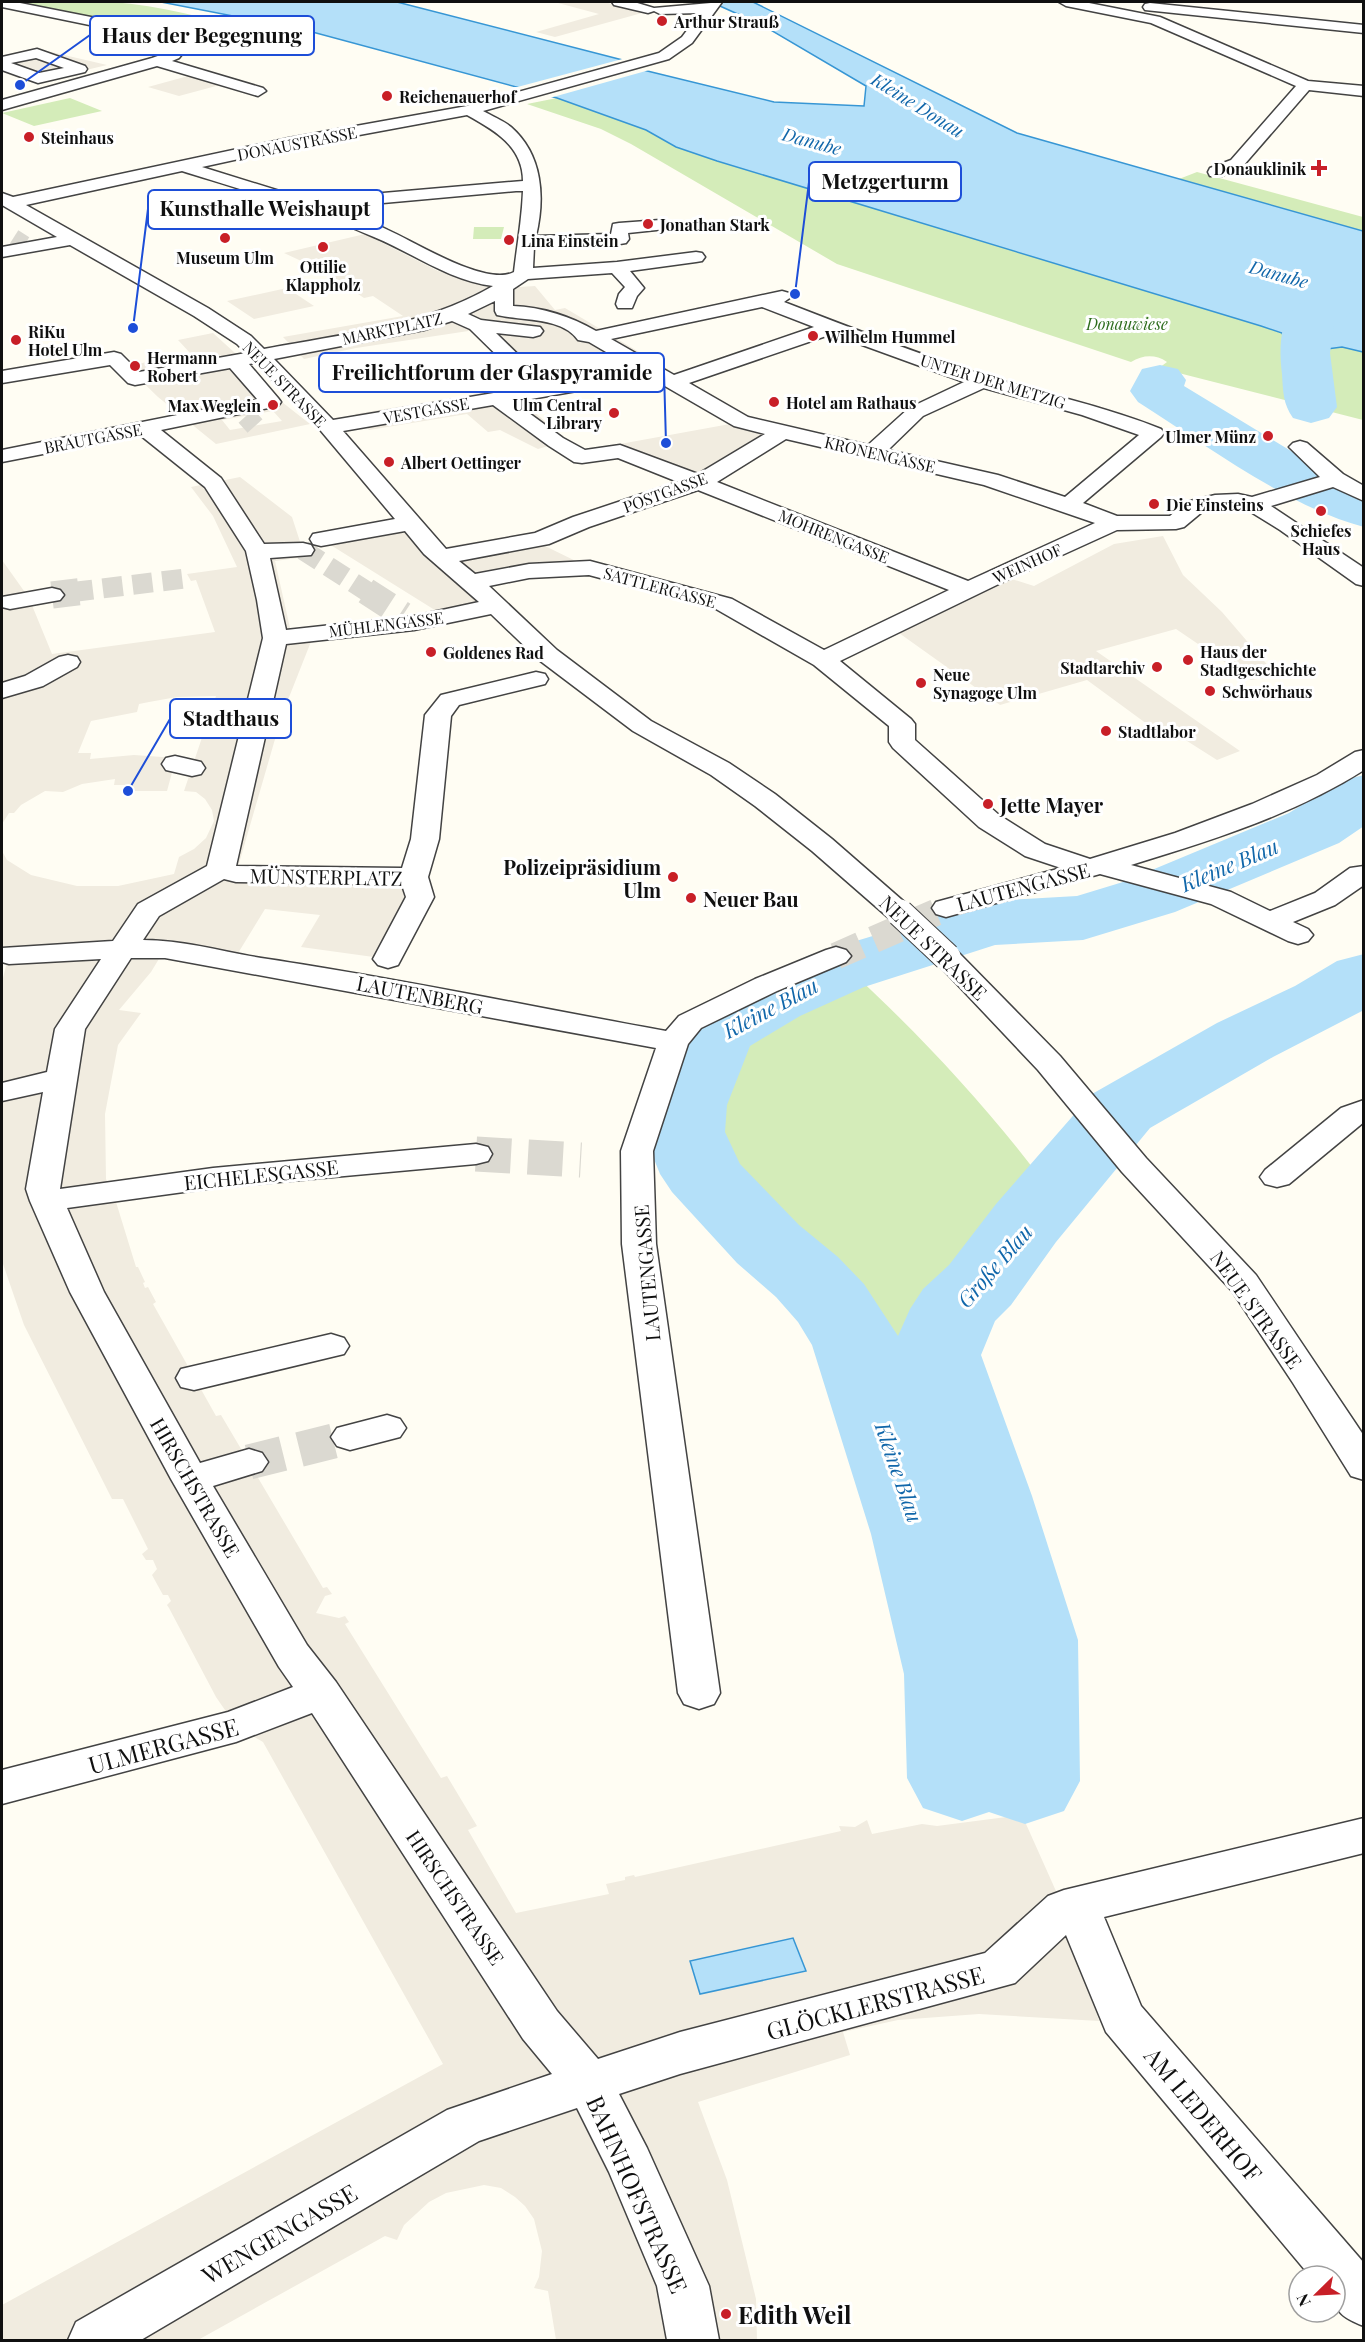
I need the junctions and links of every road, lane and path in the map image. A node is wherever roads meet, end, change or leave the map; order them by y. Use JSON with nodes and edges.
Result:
{"nodes":[{"id":1,"x":619,"y":2,"type":"edge"},
{"id":2,"x":1066,"y":2,"type":"edge"},
{"id":3,"x":1087,"y":2,"type":"edge"},
{"id":4,"x":2,"y":3,"type":"edge"},
{"id":5,"x":710,"y":8,"type":"edge"},
{"id":6,"x":648,"y":9,"type":"dead end"},
{"id":7,"x":1172,"y":9,"type":"junction"},
{"id":8,"x":1167,"y":25,"type":"junction"},
{"id":9,"x":1364,"y":29,"type":"edge"},
{"id":10,"x":157,"y":61,"type":"junction"},
{"id":11,"x":2,"y":63,"type":"edge"},
{"id":12,"x":61,"y":73,"type":"junction"},
{"id":13,"x":85,"y":81,"type":"junction"},
{"id":14,"x":1305,"y":85,"type":"junction"},
{"id":15,"x":258,"y":91,"type":"dead end"},
{"id":16,"x":1364,"y":91,"type":"edge"},
{"id":17,"x":2,"y":105,"type":"edge"},
{"id":18,"x":469,"y":110,"type":"junction"},
{"id":19,"x":186,"y":167,"type":"junction"},
{"id":20,"x":1216,"y":172,"type":"dead end"},
{"id":21,"x":532,"y":187,"type":"junction"},
{"id":22,"x":6,"y":201,"type":"edge"},
{"id":23,"x":327,"y":211,"type":"junction"},
{"id":24,"x":48,"y":225,"type":"junction"},
{"id":25,"x":660,"y":225,"type":"dead end"},
{"id":26,"x":20,"y":238,"type":"junction"},
{"id":27,"x":72,"y":239,"type":"junction"},
{"id":28,"x":526,"y":242,"type":"junction"},
{"id":29,"x":2,"y":252,"type":"edge"},
{"id":30,"x":696,"y":257,"type":"dead end"},
{"id":31,"x":616,"y":267,"type":"junction"},
{"id":32,"x":515,"y":280,"type":"junction"},
{"id":33,"x":625,"y":304,"type":"dead end"},
{"id":34,"x":453,"y":314,"type":"junction"},
{"id":35,"x":477,"y":325,"type":"junction"},
{"id":36,"x":831,"y":328,"type":"junction"},
{"id":37,"x":594,"y":337,"type":"junction"},
{"id":38,"x":260,"y":355,"type":"junction"},
{"id":39,"x":235,"y":361,"type":"junction"},
{"id":40,"x":653,"y":372,"type":"junction"},
{"id":41,"x":2,"y":376,"type":"edge"},
{"id":42,"x":982,"y":381,"type":"junction"},
{"id":43,"x":673,"y":382,"type":"junction"},
{"id":44,"x":560,"y":388,"type":"junction"},
{"id":45,"x":496,"y":398,"type":"junction"},
{"id":46,"x":328,"y":427,"type":"junction"},
{"id":47,"x":145,"y":428,"type":"junction"},
{"id":48,"x":782,"y":432,"type":"junction"},
{"id":49,"x":1300,"y":447,"type":"dead end"},
{"id":50,"x":873,"y":452,"type":"junction"},
{"id":51,"x":2,"y":456,"type":"edge"},
{"id":52,"x":1331,"y":480,"type":"junction"},
{"id":53,"x":699,"y":482,"type":"junction"},
{"id":54,"x":1364,"y":495,"type":"edge"},
{"id":55,"x":1245,"y":502,"type":"junction"},
{"id":56,"x":1068,"y":505,"type":"junction"},
{"id":57,"x":1114,"y":523,"type":"junction"},
{"id":58,"x":411,"y":524,"type":"junction"},
{"id":59,"x":541,"y":539,"type":"junction"},
{"id":60,"x":256,"y":551,"type":"junction"},
{"id":61,"x":441,"y":557,"type":"junction"},
{"id":62,"x":590,"y":568,"type":"junction"},
{"id":63,"x":1364,"y":579,"type":"edge"},
{"id":64,"x":471,"y":582,"type":"junction"},
{"id":65,"x":970,"y":590,"type":"junction"},
{"id":66,"x":52,"y":595,"type":"tunnel mouth"},
{"id":67,"x":10,"y":602,"type":"dead end"},
{"id":68,"x":496,"y":606,"type":"junction"},
{"id":69,"x":275,"y":633,"type":"junction"},
{"id":70,"x":823,"y":660,"type":"junction"},
{"id":71,"x":68,"y":662,"type":"dead end"},
{"id":72,"x":536,"y":678,"type":"dead end"},
{"id":73,"x":2,"y":691,"type":"edge"},
{"id":74,"x":1364,"y":758,"type":"edge"},
{"id":75,"x":1095,"y":867,"type":"junction"},
{"id":76,"x":220,"y":870,"type":"junction"},
{"id":77,"x":1364,"y":876,"type":"edge"},
{"id":78,"x":414,"y":877,"type":"junction"},
{"id":79,"x":946,"y":908,"type":"tunnel mouth"},
{"id":80,"x":1269,"y":921,"type":"junction"},
{"id":81,"x":1298,"y":935,"type":"dead end"},
{"id":82,"x":123,"y":949,"type":"junction"},
{"id":83,"x":9,"y":955,"type":"dead end"},
{"id":84,"x":836,"y":956,"type":"tunnel mouth"},
{"id":85,"x":388,"y":959,"type":"dead end"},
{"id":86,"x":674,"y":1042,"type":"junction"},
{"id":87,"x":60,"y":1079,"type":"junction"},
{"id":88,"x":2,"y":1092,"type":"edge"},
{"id":89,"x":1364,"y":1109,"type":"edge"},
{"id":90,"x":476,"y":1154,"type":"tunnel mouth"},
{"id":91,"x":1277,"y":1177,"type":"dead end"},
{"id":92,"x":47,"y":1201,"type":"junction"},
{"id":93,"x":331,"y":1346,"type":"dead end"},
{"id":94,"x":194,"y":1378,"type":"dead end"},
{"id":95,"x":387,"y":1428,"type":"dead end"},
{"id":96,"x":350,"y":1437,"type":"tunnel mouth"},
{"id":97,"x":249,"y":1462,"type":"tunnel mouth"},
{"id":98,"x":1364,"y":1467,"type":"edge"},
{"id":99,"x":190,"y":1479,"type":"junction"},
{"id":100,"x":321,"y":1693,"type":"junction"},
{"id":101,"x":699,"y":1693,"type":"dead end"},
{"id":102,"x":2,"y":1787,"type":"edge"},
{"id":103,"x":1364,"y":1835,"type":"edge"},
{"id":104,"x":1077,"y":1905,"type":"junction"},
{"id":105,"x":540,"y":2025,"type":"joint"},
{"id":106,"x":680,"y":2053,"type":"joint"},
{"id":107,"x":589,"y":2084,"type":"junction"},
{"id":108,"x":464,"y":2125,"type":"joint"},
{"id":109,"x":1364,"y":2302,"type":"edge"},
{"id":110,"x":94,"y":2340,"type":"edge"},
{"id":111,"x":693,"y":2340,"type":"edge"}],
"edges":[{"from":1,"to":6,"type":"street"},
{"from":2,"to":8,"type":"street"},
{"from":3,"to":7,"type":"street"},
{"from":4,"to":10,"type":"street"},
{"from":5,"to":18,"type":"street","name":"DONAUSTRASSE"},
{"from":7,"to":8,"type":"street"},
{"from":7,"to":9,"type":"street"},
{"from":8,"to":14,"type":"street"},
{"from":10,"to":13,"type":"street"},
{"from":10,"to":15,"type":"street"},
{"from":11,"to":12,"type":"street"},
{"from":11,"to":12,"type":"street"},
{"from":12,"to":13,"type":"street"},
{"from":13,"to":17,"type":"street"},
{"from":14,"to":16,"type":"street"},
{"from":14,"to":20,"type":"street"},
{"from":18,"to":19,"type":"street","name":"DONAUSTRASSE"},
{"from":18,"to":21,"type":"street"},
{"from":19,"to":22,"type":"street","name":"DONAUSTRASSE"},
{"from":19,"to":23,"type":"street"},
{"from":21,"to":23,"type":"street"},
{"from":21,"to":28,"type":"street"},
{"from":22,"to":24,"type":"street","name":"NEUE STRASSE"},
{"from":23,"to":32,"type":"street"},
{"from":24,"to":26,"type":"street"},
{"from":24,"to":27,"type":"street","name":"NEUE STRASSE"},
{"from":25,"to":28,"type":"street"},
{"from":26,"to":27,"type":"street"},
{"from":26,"to":29,"type":"street"},
{"from":27,"to":38,"type":"street","name":"NEUE STRASSE"},
{"from":28,"to":32,"type":"street"},
{"from":30,"to":31,"type":"street"},
{"from":31,"to":32,"type":"street"},
{"from":31,"to":33,"type":"street"},
{"from":32,"to":34,"type":"street","name":"MARKTPLATZ"},
{"from":32,"to":37,"type":"street","name":"MARKTPLATZ"},
{"from":34,"to":35,"type":"street","name":"MARKTPLATZ"},
{"from":34,"to":38,"type":"street","name":"MARKTPLATZ"},
{"from":35,"to":37,"type":"street","name":"MARKTPLATZ"},
{"from":35,"to":44,"type":"street","name":"VESTGASSE"},
{"from":36,"to":37,"type":"street","name":"UNTER DER METZIG"},
{"from":36,"to":42,"type":"street","name":"UNTER DER METZIG"},
{"from":36,"to":43,"type":"street"},
{"from":37,"to":40,"type":"street","name":"MARKTPLATZ"},
{"from":38,"to":39,"type":"street","name":"MARKTPLATZ"},
{"from":38,"to":46,"type":"street","name":"NEUE STRASSE"},
{"from":39,"to":41,"type":"street","name":"MARKTPLATZ"},
{"from":39,"to":47,"type":"street","name":"BRAUTGASSE"},
{"from":40,"to":43,"type":"street","name":"KRONENGASSE"},
{"from":40,"to":44,"type":"street","name":"VESTGASSE"},
{"from":42,"to":50,"type":"street"},
{"from":42,"to":56,"type":"street","name":"UNTER DER METZIG"},
{"from":43,"to":48,"type":"street","name":"KRONENGASSE"},
{"from":44,"to":45,"type":"street","name":"VESTGASSE"},
{"from":45,"to":46,"type":"street","name":"VESTGASSE"},
{"from":45,"to":53,"type":"street","name":"MOHRENGASSE"},
{"from":46,"to":58,"type":"street","name":"NEUE STRASSE"},
{"from":47,"to":51,"type":"street","name":"BRAUTGASSE"},
{"from":47,"to":60,"type":"street"},
{"from":48,"to":50,"type":"street","name":"KRONENGASSE"},
{"from":48,"to":53,"type":"street","name":"POSTGASSE"},
{"from":49,"to":52,"type":"street"},
{"from":50,"to":56,"type":"street","name":"KRONENGASSE"},
{"from":52,"to":54,"type":"street"},
{"from":52,"to":55,"type":"street","name":"WEINHOF"},
{"from":53,"to":59,"type":"street","name":"POSTGASSE"},
{"from":53,"to":65,"type":"street","name":"MOHRENGASSE"},
{"from":55,"to":57,"type":"street","name":"WEINHOF"},
{"from":55,"to":63,"type":"street"},
{"from":56,"to":57,"type":"street","name":"KRONENGASSE"},
{"from":57,"to":65,"type":"street","name":"WEINHOF"},
{"from":58,"to":60,"type":"street"},
{"from":58,"to":61,"type":"street","name":"NEUE STRASSE"},
{"from":59,"to":61,"type":"street"},
{"from":59,"to":62,"type":"street","name":"SATTLERGASSE"},
{"from":60,"to":69,"type":"street"},
{"from":61,"to":64,"type":"street","name":"NEUE STRASSE"},
{"from":62,"to":64,"type":"street","name":"SATTLERGASSE"},
{"from":62,"to":70,"type":"street","name":"SATTLERGASSE"},
{"from":64,"to":68,"type":"street","name":"NEUE STRASSE"},
{"from":65,"to":70,"type":"street","name":"WEINHOF"},
{"from":66,"to":67,"type":"street"},
{"from":68,"to":69,"type":"street","name":"MÜHLENGASSE"},
{"from":68,"to":98,"type":"street","name":"NEUE STRASSE","bridge":true},
{"from":69,"to":76,"type":"street","name":"MÜNSTERPLATZ"},
{"from":70,"to":75,"type":"street","name":"SATTLERGASSE"},
{"from":71,"to":73,"type":"street"},
{"from":72,"to":78,"type":"street"},
{"from":74,"to":75,"type":"street","name":"LAUTENGASSE"},
{"from":75,"to":79,"type":"street","name":"LAUTENGASSE"},
{"from":75,"to":80,"type":"street"},
{"from":76,"to":78,"type":"street","name":"MÜNSTERPLATZ"},
{"from":76,"to":82,"type":"street","name":"HIRSCHSTRASSE"},
{"from":77,"to":80,"type":"street"},
{"from":78,"to":85,"type":"street","name":"MÜNSTERPLATZ"},
{"from":80,"to":81,"type":"street"},
{"from":82,"to":83,"type":"street"},
{"from":82,"to":86,"type":"street","name":"LAUTENBERG"},
{"from":82,"to":87,"type":"street","name":"HIRSCHSTRASSE"},
{"from":84,"to":86,"type":"street","name":"LAUTENGASSE"},
{"from":86,"to":101,"type":"street","name":"LAUTENGASSE"},
{"from":87,"to":88,"type":"street"},
{"from":87,"to":92,"type":"street","name":"HIRSCHSTRASSE"},
{"from":89,"to":91,"type":"street"},
{"from":90,"to":92,"type":"street","name":"EICHELESGASSE"},
{"from":92,"to":99,"type":"street","name":"HIRSCHSTRASSE"},
{"from":93,"to":94,"type":"street"},
{"from":95,"to":96,"type":"street"},
{"from":97,"to":99,"type":"street"},
{"from":99,"to":100,"type":"street","name":"HIRSCHSTRASSE"},
{"from":100,"to":102,"type":"street","name":"ULMERGASSE"},
{"from":100,"to":105,"type":"street","name":"HIRSCHSTRASSE"},
{"from":103,"to":104,"type":"street","name":"GLÖCKLERSTRASSE"},
{"from":104,"to":106,"type":"street","name":"GLÖCKLERSTRASSE"},
{"from":104,"to":109,"type":"street","name":"AM LEDERHOF"},
{"from":105,"to":107,"type":"street","name":"BAHNHOFSTRASSE"},
{"from":106,"to":107,"type":"street","name":"BAHNHOFSTRASSE"},
{"from":107,"to":108,"type":"street","name":"BAHNHOFSTRASSE"},
{"from":107,"to":111,"type":"street","name":"BAHNHOFSTRASSE"},
{"from":108,"to":110,"type":"street","name":"WENGENGASSE"}]}
